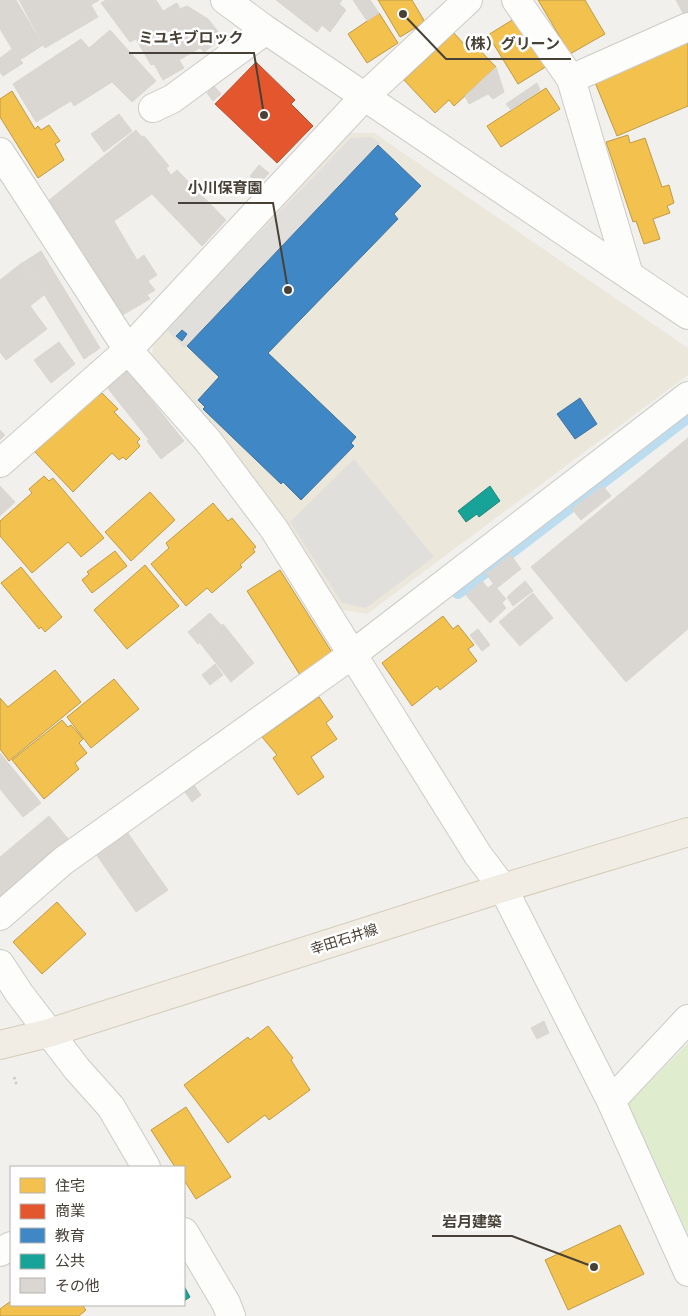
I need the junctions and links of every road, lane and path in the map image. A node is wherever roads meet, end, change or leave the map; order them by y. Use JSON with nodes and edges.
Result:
{"nodes":[{"id":1,"x":225,"y":0,"type":"edge"},
{"id":2,"x":468,"y":0,"type":"edge"},
{"id":3,"x":516,"y":0,"type":"edge"},
{"id":4,"x":688,"y":27,"type":"edge"},
{"id":5,"x":266,"y":30,"type":"junction"},
{"id":6,"x":571,"y":79,"type":"junction"},
{"id":7,"x":365,"y":96,"type":"junction"},
{"id":8,"x":153,"y":108,"type":"dead end"},
{"id":9,"x":0,"y":152,"type":"edge"},
{"id":10,"x":629,"y":275,"type":"junction"},
{"id":11,"x":688,"y":315,"type":"edge"},
{"id":12,"x":128,"y":350,"type":"junction"},
{"id":13,"x":688,"y":396,"type":"edge"},
{"id":14,"x":0,"y":463,"type":"edge"},
{"id":15,"x":353,"y":654,"type":"junction"},
{"id":16,"x":688,"y":832,"type":"edge"},
{"id":17,"x":503,"y":888,"type":"junction"},
{"id":18,"x":0,"y":916,"type":"edge"},
{"id":19,"x":0,"y":964,"type":"edge"},
{"id":20,"x":688,"y":1019,"type":"edge"},
{"id":21,"x":49,"y":1033,"type":"junction"},
{"id":22,"x":0,"y":1045,"type":"edge"},
{"id":23,"x":611,"y":1101,"type":"junction"},
{"id":24,"x":145,"y":1166,"type":"edge"},
{"id":25,"x":185,"y":1234,"type":"edge"},
{"id":26,"x":688,"y":1272,"type":"edge"},
{"id":27,"x":231,"y":1316,"type":"edge"}],
"edges":[{"from":1,"to":5,"type":"street"},
{"from":2,"to":7,"type":"street"},
{"from":3,"to":6,"type":"street"},
{"from":4,"to":6,"type":"street"},
{"from":5,"to":7,"type":"street"},
{"from":5,"to":8,"type":"street"},
{"from":6,"to":10,"type":"street"},
{"from":7,"to":10,"type":"street"},
{"from":7,"to":12,"type":"street"},
{"from":9,"to":12,"type":"street"},
{"from":10,"to":11,"type":"street"},
{"from":12,"to":14,"type":"street"},
{"from":12,"to":15,"type":"street"},
{"from":13,"to":15,"type":"street"},
{"from":15,"to":17,"type":"street"},
{"from":15,"to":18,"type":"street"},
{"from":16,"to":17,"type":"main road","name":"幸田石井線"},
{"from":17,"to":21,"type":"main road","name":"幸田石井線"},
{"from":17,"to":23,"type":"street"},
{"from":19,"to":21,"type":"street"},
{"from":20,"to":23,"type":"street"},
{"from":21,"to":22,"type":"main road","name":"幸田石井線"},
{"from":21,"to":24,"type":"street"},
{"from":23,"to":26,"type":"street"},
{"from":25,"to":27,"type":"street"}]}
